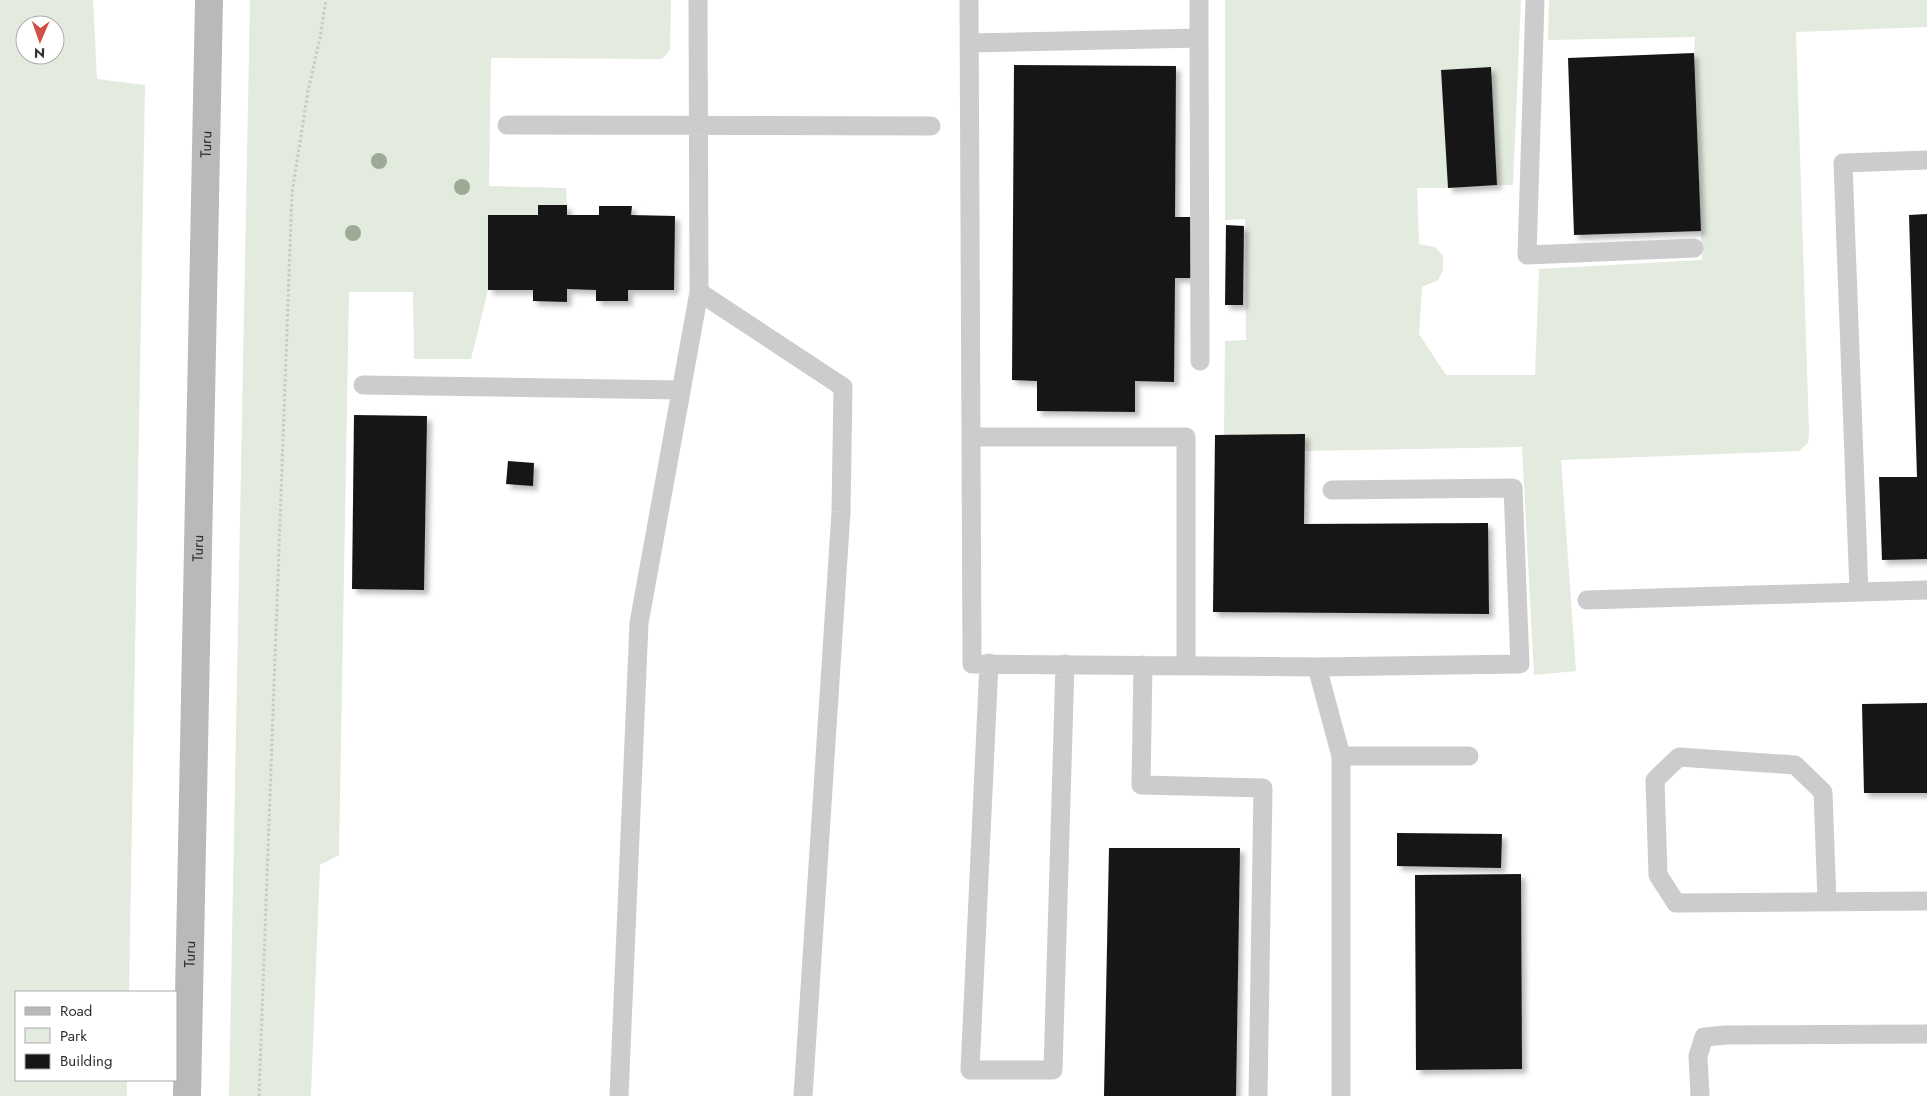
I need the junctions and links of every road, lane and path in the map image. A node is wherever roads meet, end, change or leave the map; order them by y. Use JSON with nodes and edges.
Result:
{"nodes":[{"id":1,"x":209,"y":0,"type":"edge"},
{"id":2,"x":326,"y":0,"type":"edge"},
{"id":3,"x":698,"y":0,"type":"edge"},
{"id":4,"x":969,"y":0,"type":"edge"},
{"id":5,"x":1199,"y":0,"type":"edge"},
{"id":6,"x":1535,"y":0,"type":"edge"},
{"id":7,"x":1199,"y":38,"type":"junction"},
{"id":8,"x":969,"y":44,"type":"junction"},
{"id":9,"x":507,"y":125,"type":"dead end"},
{"id":10,"x":698,"y":126,"type":"junction"},
{"id":11,"x":931,"y":126,"type":"dead end"},
{"id":12,"x":1927,"y":160,"type":"edge"},
{"id":13,"x":1694,"y":248,"type":"dead end"},
{"id":14,"x":699,"y":292,"type":"junction"},
{"id":15,"x":1200,"y":360,"type":"dead end"},
{"id":16,"x":363,"y":386,"type":"dead end"},
{"id":17,"x":681,"y":390,"type":"junction"},
{"id":18,"x":971,"y":437,"type":"junction"},
{"id":19,"x":1332,"y":490,"type":"dead end"},
{"id":20,"x":1927,"y":590,"type":"edge"},
{"id":21,"x":1859,"y":592,"type":"junction"},
{"id":22,"x":1587,"y":600,"type":"dead end"},
{"id":23,"x":989,"y":663,"type":"junction"},
{"id":24,"x":1065,"y":664,"type":"junction"},
{"id":25,"x":1143,"y":666,"type":"junction"},
{"id":26,"x":1186,"y":666,"type":"junction"},
{"id":27,"x":1317,"y":667,"type":"junction"},
{"id":28,"x":1341,"y":756,"type":"junction"},
{"id":29,"x":1469,"y":756,"type":"dead end"},
{"id":30,"x":1927,"y":901,"type":"edge"},
{"id":31,"x":1827,"y":902,"type":"junction"},
{"id":32,"x":1927,"y":1034,"type":"edge"},
{"id":33,"x":187,"y":1096,"type":"edge"},
{"id":34,"x":259,"y":1096,"type":"edge"},
{"id":35,"x":619,"y":1096,"type":"edge"},
{"id":36,"x":803,"y":1096,"type":"edge"},
{"id":37,"x":1258,"y":1096,"type":"edge"},
{"id":38,"x":1342,"y":1096,"type":"edge"},
{"id":39,"x":1700,"y":1096,"type":"edge"}],
"edges":[{"from":1,"to":33,"type":"main road","name":"Turu"},
{"from":2,"to":34,"type":"path"},
{"from":3,"to":10,"type":"lane"},
{"from":4,"to":8,"type":"lane"},
{"from":5,"to":7,"type":"lane"},
{"from":6,"to":13,"type":"lane"},
{"from":7,"to":8,"type":"lane"},
{"from":7,"to":15,"type":"lane"},
{"from":8,"to":18,"type":"lane"},
{"from":9,"to":10,"type":"lane"},
{"from":10,"to":11,"type":"lane"},
{"from":10,"to":14,"type":"lane"},
{"from":12,"to":21,"type":"lane"},
{"from":14,"to":17,"type":"lane"},
{"from":14,"to":36,"type":"lane"},
{"from":16,"to":17,"type":"lane"},
{"from":17,"to":35,"type":"lane"},
{"from":18,"to":23,"type":"lane"},
{"from":18,"to":26,"type":"lane"},
{"from":19,"to":27,"type":"lane"},
{"from":20,"to":21,"type":"lane"},
{"from":21,"to":22,"type":"lane"},
{"from":23,"to":24,"type":"lane"},
{"from":23,"to":24,"type":"lane"},
{"from":24,"to":25,"type":"lane"},
{"from":25,"to":26,"type":"lane"},
{"from":25,"to":37,"type":"lane"},
{"from":26,"to":27,"type":"lane"},
{"from":27,"to":28,"type":"lane"},
{"from":28,"to":29,"type":"lane"},
{"from":28,"to":38,"type":"lane"},
{"from":30,"to":31,"type":"lane"},
{"from":31,"to":31,"type":"lane"},
{"from":32,"to":39,"type":"lane"}]}
